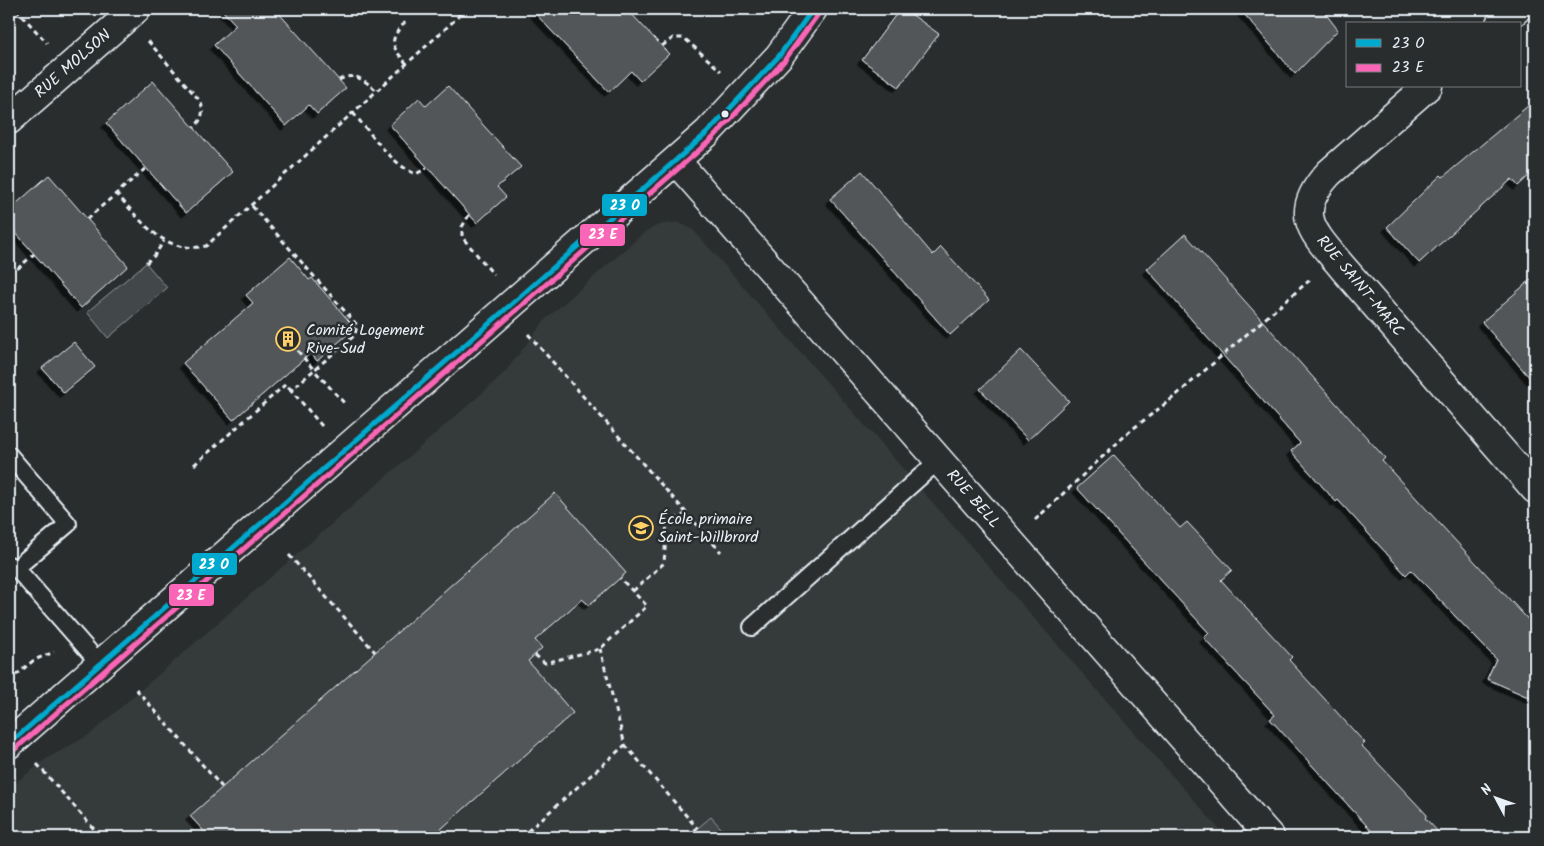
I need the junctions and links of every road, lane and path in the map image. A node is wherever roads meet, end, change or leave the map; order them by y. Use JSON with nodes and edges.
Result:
{"nodes":[{"id":1,"x":16,"y":9,"type":"edge"},
{"id":2,"x":136,"y":9,"type":"edge"},
{"id":3,"x":464,"y":9,"type":"edge"},
{"id":4,"x":813,"y":9,"type":"edge"},
{"id":5,"x":1517,"y":9,"type":"edge"},
{"id":6,"x":405,"y":22,"type":"dead end"},
{"id":7,"x":1502,"y":22,"type":"edge"},
{"id":8,"x":147,"y":39,"type":"dead end"},
{"id":9,"x":50,"y":46,"type":"dead end"},
{"id":10,"x":662,"y":46,"type":"dead end"},
{"id":11,"x":407,"y":64,"type":"junction"},
{"id":12,"x":721,"y":71,"type":"dead end"},
{"id":13,"x":339,"y":80,"type":"dead end"},
{"id":14,"x":1426,"y":88,"type":"edge"},
{"id":15,"x":377,"y":91,"type":"junction"},
{"id":16,"x":353,"y":113,"type":"junction"},
{"id":17,"x":9,"y":120,"type":"edge"},
{"id":18,"x":194,"y":128,"type":"dead end"},
{"id":19,"x":676,"y":161,"type":"junction"},
{"id":20,"x":146,"y":168,"type":"dead end"},
{"id":21,"x":428,"y":168,"type":"dead end"},
{"id":22,"x":116,"y":193,"type":"junction"},
{"id":23,"x":252,"y":206,"type":"junction"},
{"id":24,"x":469,"y":215,"type":"dead end"},
{"id":25,"x":87,"y":218,"type":"dead end"},
{"id":26,"x":164,"y":241,"type":"junction"},
{"id":27,"x":34,"y":254,"type":"dead end"},
{"id":28,"x":146,"y":262,"type":"dead end"},
{"id":29,"x":9,"y":272,"type":"edge"},
{"id":30,"x":494,"y":276,"type":"dead end"},
{"id":31,"x":1312,"y":278,"type":"dead end"},
{"id":32,"x":528,"y":333,"type":"dead end"},
{"id":33,"x":297,"y":350,"type":"dead end"},
{"id":34,"x":314,"y":370,"type":"junction"},
{"id":35,"x":290,"y":390,"type":"junction"},
{"id":36,"x":346,"y":405,"type":"dead end"},
{"id":37,"x":322,"y":426,"type":"dead end"},
{"id":38,"x":9,"y":455,"type":"edge"},
{"id":39,"x":939,"y":460,"type":"junction"},
{"id":40,"x":194,"y":466,"type":"dead end"},
{"id":41,"x":1535,"y":489,"type":"edge"},
{"id":42,"x":688,"y":513,"type":"junction"},
{"id":43,"x":1031,"y":524,"type":"dead end"},
{"id":44,"x":720,"y":552,"type":"dead end"},
{"id":45,"x":289,"y":555,"type":"dead end"},
{"id":46,"x":12,"y":566,"type":"edge"},
{"id":47,"x":620,"y":578,"type":"dead end"},
{"id":48,"x":633,"y":591,"type":"junction"},
{"id":49,"x":752,"y":627,"type":"dead end"},
{"id":50,"x":600,"y":649,"type":"junction"},
{"id":51,"x":55,"y":651,"type":"dead end"},
{"id":52,"x":375,"y":652,"type":"dead end"},
{"id":53,"x":535,"y":654,"type":"dead end"},
{"id":54,"x":100,"y":664,"type":"junction"},
{"id":55,"x":9,"y":681,"type":"edge"},
{"id":56,"x":136,"y":689,"type":"dead end"},
{"id":57,"x":9,"y":744,"type":"edge"},
{"id":58,"x":625,"y":745,"type":"junction"},
{"id":59,"x":35,"y":762,"type":"dead end"},
{"id":60,"x":222,"y":787,"type":"dead end"},
{"id":61,"x":101,"y":837,"type":"edge"},
{"id":62,"x":521,"y":837,"type":"edge"},
{"id":63,"x":687,"y":837,"type":"edge"},
{"id":64,"x":1270,"y":837,"type":"edge"}],
"edges":[{"from":1,"to":9,"type":"path"},
{"from":2,"to":17,"type":"street","name":"RUE MOLSON"},
{"from":3,"to":11,"type":"path"},
{"from":4,"to":19,"type":"street"},
{"from":5,"to":7,"type":"street"},
{"from":6,"to":11,"type":"path"},
{"from":8,"to":18,"type":"path"},
{"from":10,"to":12,"type":"path"},
{"from":11,"to":15,"type":"path"},
{"from":13,"to":15,"type":"path"},
{"from":14,"to":41,"type":"street","name":"RUE SAINT-MARC"},
{"from":15,"to":16,"type":"path"},
{"from":16,"to":21,"type":"path"},
{"from":16,"to":23,"type":"path"},
{"from":19,"to":39,"type":"street","name":"RUE BELL"},
{"from":19,"to":54,"type":"street"},
{"from":20,"to":22,"type":"path"},
{"from":22,"to":25,"type":"path"},
{"from":22,"to":26,"type":"path"},
{"from":23,"to":26,"type":"path"},
{"from":23,"to":34,"type":"path"},
{"from":24,"to":30,"type":"path"},
{"from":26,"to":28,"type":"path"},
{"from":27,"to":29,"type":"path"},
{"from":31,"to":43,"type":"path"},
{"from":32,"to":42,"type":"path"},
{"from":33,"to":34,"type":"path"},
{"from":34,"to":35,"type":"path"},
{"from":34,"to":36,"type":"path"},
{"from":35,"to":37,"type":"path"},
{"from":35,"to":40,"type":"path"},
{"from":38,"to":46,"type":"lane"},
{"from":39,"to":49,"type":"lane"},
{"from":39,"to":64,"type":"street","name":"RUE BELL"},
{"from":42,"to":44,"type":"path"},
{"from":42,"to":48,"type":"path"},
{"from":45,"to":52,"type":"path"},
{"from":46,"to":54,"type":"lane"},
{"from":47,"to":48,"type":"path"},
{"from":48,"to":50,"type":"path"},
{"from":50,"to":53,"type":"path"},
{"from":50,"to":58,"type":"path"},
{"from":51,"to":55,"type":"path"},
{"from":54,"to":57,"type":"street"},
{"from":56,"to":60,"type":"path"},
{"from":58,"to":62,"type":"path"},
{"from":58,"to":63,"type":"path"},
{"from":59,"to":61,"type":"path"}]}
